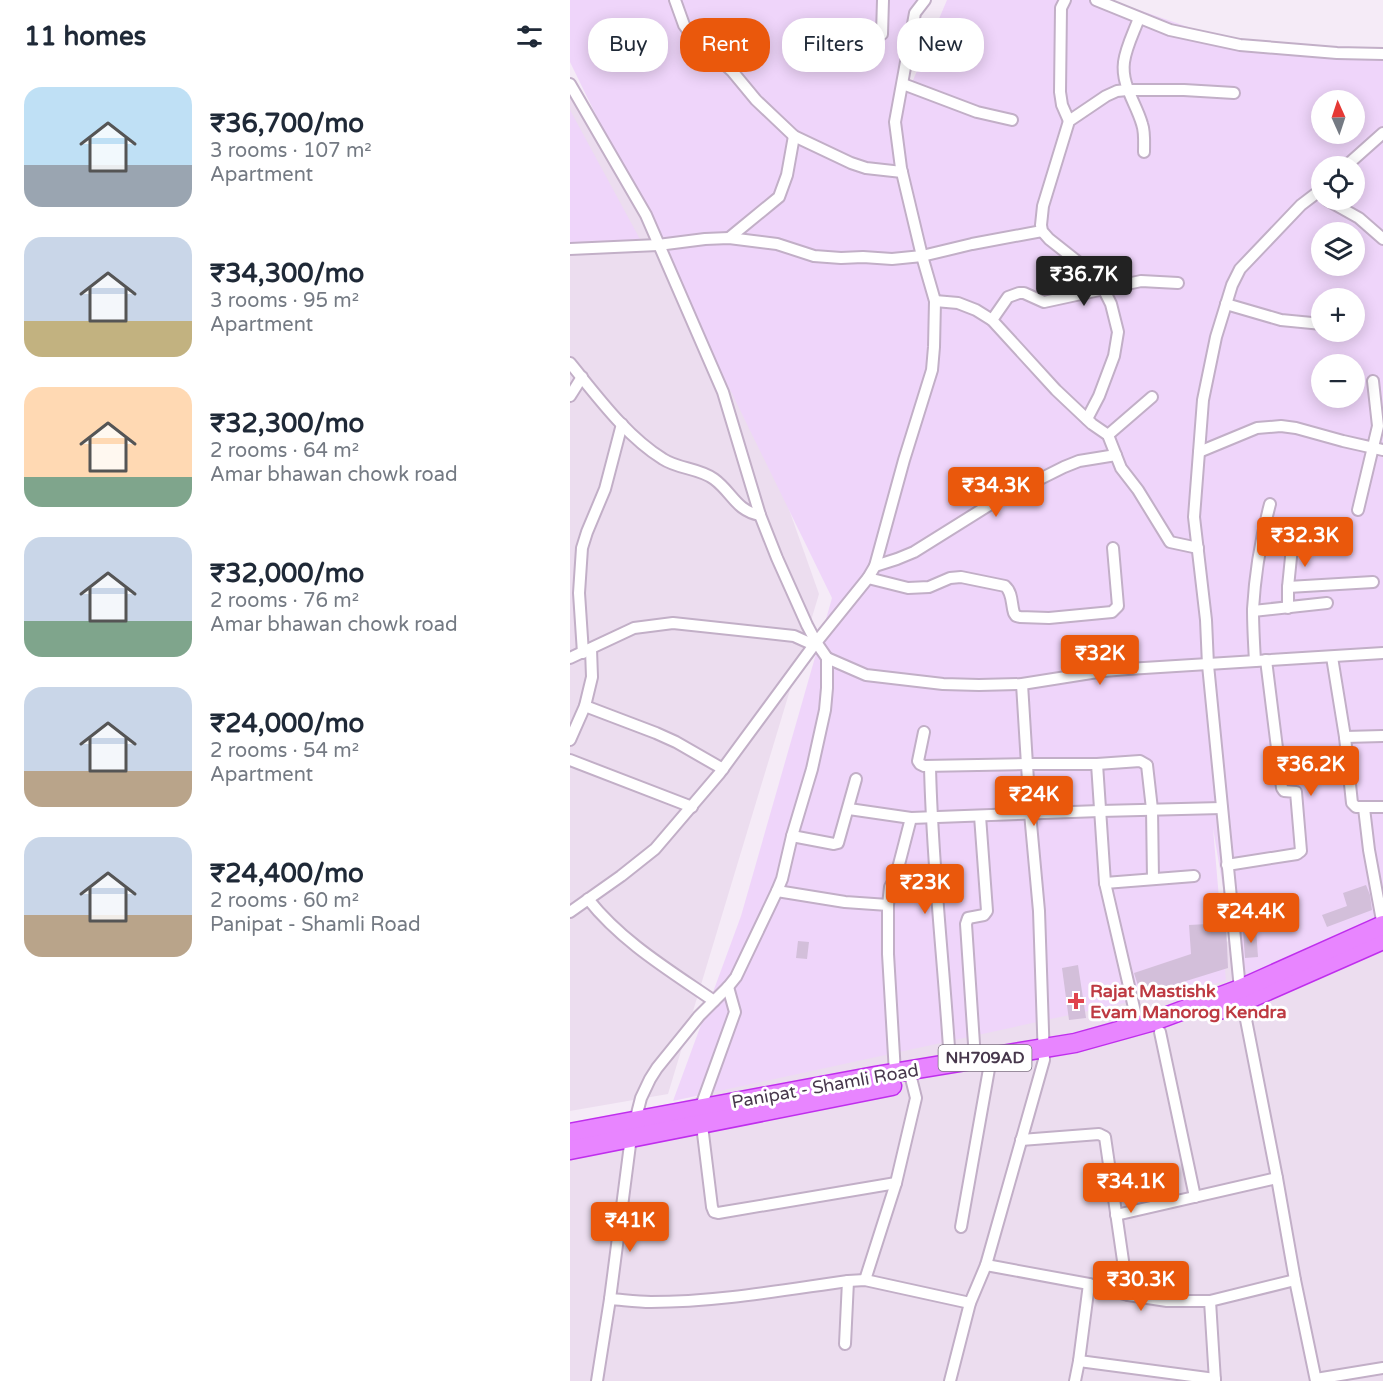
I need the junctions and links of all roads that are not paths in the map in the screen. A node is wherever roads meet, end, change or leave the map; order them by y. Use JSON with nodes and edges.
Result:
{"nodes":[{"id":1,"x":675,"y":0,"type":"edge"},
{"id":2,"x":883,"y":0,"type":"edge"},
{"id":3,"x":925,"y":0,"type":"edge"},
{"id":4,"x":1065,"y":0,"type":"edge"},
{"id":5,"x":1096,"y":0,"type":"edge"},
{"id":6,"x":882,"y":18,"type":"edge"},
{"id":7,"x":1139,"y":18,"type":"junction"},
{"id":8,"x":1383,"y":54,"type":"edge"},
{"id":9,"x":570,"y":84,"type":"edge"},
{"id":10,"x":903,"y":84,"type":"junction"},
{"id":11,"x":1127,"y":90,"type":"junction"},
{"id":12,"x":1234,"y":93,"type":"dead end"},
{"id":13,"x":1012,"y":120,"type":"dead end"},
{"id":14,"x":1069,"y":121,"type":"junction"},
{"id":15,"x":1383,"y":133,"type":"edge"},
{"id":16,"x":794,"y":136,"type":"junction"},
{"id":17,"x":1144,"y":152,"type":"dead end"},
{"id":18,"x":1357,"y":156,"type":"edge"},
{"id":19,"x":902,"y":172,"type":"junction"},
{"id":20,"x":1311,"y":199,"type":"edge"},
{"id":21,"x":1345,"y":210,"type":"edge"},
{"id":22,"x":1042,"y":231,"type":"junction"},
{"id":23,"x":729,"y":238,"type":"junction"},
{"id":24,"x":1383,"y":239,"type":"edge"},
{"id":25,"x":658,"y":245,"type":"junction"},
{"id":26,"x":570,"y":249,"type":"edge"},
{"id":27,"x":922,"y":256,"type":"junction"},
{"id":28,"x":1178,"y":283,"type":"dead end"},
{"id":29,"x":1103,"y":288,"type":"junction"},
{"id":30,"x":935,"y":301,"type":"junction"},
{"id":31,"x":1226,"y":304,"type":"junction"},
{"id":32,"x":992,"y":320,"type":"junction"},
{"id":33,"x":1311,"y":323,"type":"edge"},
{"id":34,"x":570,"y":363,"type":"edge"},
{"id":35,"x":582,"y":377,"type":"junction"},
{"id":36,"x":1373,"y":381,"type":"dead end"},
{"id":37,"x":570,"y":396,"type":"edge"},
{"id":38,"x":1152,"y":397,"type":"dead end"},
{"id":39,"x":1087,"y":419,"type":"junction"},
{"id":40,"x":622,"y":424,"type":"junction"},
{"id":41,"x":1108,"y":435,"type":"junction"},
{"id":42,"x":1378,"y":449,"type":"edge"},
{"id":43,"x":1199,"y":452,"type":"junction"},
{"id":44,"x":1116,"y":455,"type":"junction"},
{"id":45,"x":1270,"y":504,"type":"dead end"},
{"id":46,"x":1358,"y":510,"type":"dead end"},
{"id":47,"x":760,"y":515,"type":"junction"},
{"id":48,"x":1294,"y":527,"type":"dead end"},
{"id":49,"x":1113,"y":548,"type":"dead end"},
{"id":50,"x":1198,"y":548,"type":"junction"},
{"id":51,"x":875,"y":566,"type":"junction"},
{"id":52,"x":868,"y":579,"type":"junction"},
{"id":53,"x":1373,"y":582,"type":"dead end"},
{"id":54,"x":1288,"y":587,"type":"junction"},
{"id":55,"x":1327,"y":603,"type":"dead end"},
{"id":56,"x":1288,"y":608,"type":"junction"},
{"id":57,"x":1253,"y":611,"type":"junction"},
{"id":58,"x":815,"y":643,"type":"junction"},
{"id":59,"x":587,"y":651,"type":"junction"},
{"id":60,"x":1383,"y":653,"type":"edge"},
{"id":61,"x":1332,"y":657,"type":"junction"},
{"id":62,"x":570,"y":658,"type":"edge"},
{"id":63,"x":827,"y":658,"type":"junction"},
{"id":64,"x":1261,"y":660,"type":"junction"},
{"id":65,"x":1208,"y":665,"type":"junction"},
{"id":66,"x":1022,"y":684,"type":"junction"},
{"id":67,"x":585,"y":706,"type":"junction"},
{"id":68,"x":924,"y":732,"type":"dead end"},
{"id":69,"x":1383,"y":736,"type":"edge"},
{"id":70,"x":1345,"y":737,"type":"junction"},
{"id":71,"x":570,"y":740,"type":"edge"},
{"id":72,"x":570,"y":760,"type":"edge"},
{"id":73,"x":1028,"y":764,"type":"junction"},
{"id":74,"x":1096,"y":765,"type":"junction"},
{"id":75,"x":1347,"y":765,"type":"junction"},
{"id":76,"x":930,"y":766,"type":"junction"},
{"id":77,"x":723,"y":769,"type":"junction"},
{"id":78,"x":1280,"y":771,"type":"junction"},
{"id":79,"x":856,"y":779,"type":"dead end"},
{"id":80,"x":692,"y":807,"type":"junction"},
{"id":81,"x":1383,"y":807,"type":"edge"},
{"id":82,"x":849,"y":808,"type":"junction"},
{"id":83,"x":1222,"y":808,"type":"junction"},
{"id":84,"x":1364,"y":808,"type":"junction"},
{"id":85,"x":1152,"y":809,"type":"junction"},
{"id":86,"x":1100,"y":811,"type":"junction"},
{"id":87,"x":1030,"y":813,"type":"junction"},
{"id":88,"x":980,"y":816,"type":"junction"},
{"id":89,"x":931,"y":817,"type":"junction"},
{"id":90,"x":911,"y":818,"type":"junction"},
{"id":91,"x":792,"y":836,"type":"junction"},
{"id":92,"x":1227,"y":865,"type":"junction"},
{"id":93,"x":1194,"y":876,"type":"dead end"},
{"id":94,"x":1153,"y":879,"type":"junction"},
{"id":95,"x":1106,"y":883,"type":"junction"},
{"id":96,"x":1379,"y":885,"type":"edge"},
{"id":97,"x":777,"y":891,"type":"junction"},
{"id":98,"x":588,"y":899,"type":"junction"},
{"id":99,"x":888,"y":905,"type":"junction"},
{"id":100,"x":570,"y":912,"type":"edge"},
{"id":101,"x":1383,"y":925,"type":"edge"},
{"id":102,"x":1383,"y":940,"type":"edge"},
{"id":103,"x":728,"y":987,"type":"junction"},
{"id":104,"x":1241,"y":995,"type":"junction"},
{"id":105,"x":714,"y":1001,"type":"junction"},
{"id":106,"x":1138,"y":1025,"type":"junction"},
{"id":107,"x":1160,"y":1032,"type":"junction"},
{"id":108,"x":1044,"y":1053,"type":"junction"},
{"id":109,"x":985,"y":1062,"type":"junction"},
{"id":110,"x":950,"y":1064,"type":"junction"},
{"id":111,"x":905,"y":1075,"type":"junction"},
{"id":112,"x":701,"y":1116,"type":"junction"},
{"id":113,"x":632,"y":1129,"type":"junction"},
{"id":114,"x":570,"y":1133,"type":"edge"},
{"id":115,"x":1021,"y":1140,"type":"junction"},
{"id":116,"x":570,"y":1150,"type":"edge"},
{"id":117,"x":1277,"y":1178,"type":"junction"},
{"id":118,"x":896,"y":1183,"type":"junction"},
{"id":119,"x":1195,"y":1197,"type":"junction"},
{"id":120,"x":1116,"y":1215,"type":"junction"},
{"id":121,"x":961,"y":1227,"type":"dead end"},
{"id":122,"x":986,"y":1265,"type":"junction"},
{"id":123,"x":865,"y":1280,"type":"junction"},
{"id":124,"x":1295,"y":1280,"type":"junction"},
{"id":125,"x":848,"y":1281,"type":"junction"},
{"id":126,"x":1089,"y":1284,"type":"junction"},
{"id":127,"x":1128,"y":1295,"type":"junction"},
{"id":128,"x":610,"y":1299,"type":"junction"},
{"id":129,"x":1210,"y":1301,"type":"junction"},
{"id":130,"x":970,"y":1303,"type":"junction"},
{"id":131,"x":845,"y":1344,"type":"dead end"},
{"id":132,"x":1079,"y":1361,"type":"junction"},
{"id":133,"x":1383,"y":1368,"type":"edge"},
{"id":134,"x":1215,"y":1380,"type":"edge"},
{"id":135,"x":1316,"y":1380,"type":"edge"},
{"id":136,"x":597,"y":1381,"type":"edge"},
{"id":137,"x":950,"y":1381,"type":"edge"},
{"id":138,"x":1075,"y":1381,"type":"edge"}],
"edges":[{"from":1,"to":16,"type":"street"},
{"from":2,"to":6,"type":"street"},
{"from":3,"to":10,"type":"street"},
{"from":4,"to":14,"type":"street"},
{"from":5,"to":7,"type":"street"},
{"from":7,"to":8,"type":"street"},
{"from":7,"to":11,"type":"street"},
{"from":9,"to":25,"type":"street"},
{"from":10,"to":13,"type":"street"},
{"from":10,"to":19,"type":"street"},
{"from":11,"to":12,"type":"street"},
{"from":11,"to":14,"type":"street"},
{"from":11,"to":17,"type":"street"},
{"from":14,"to":22,"type":"street"},
{"from":15,"to":18,"type":"street"},
{"from":16,"to":19,"type":"street"},
{"from":16,"to":23,"type":"street"},
{"from":19,"to":27,"type":"street"},
{"from":20,"to":31,"type":"street"},
{"from":21,"to":24,"type":"street"},
{"from":22,"to":27,"type":"street"},
{"from":22,"to":29,"type":"street"},
{"from":23,"to":25,"type":"street"},
{"from":23,"to":27,"type":"street"},
{"from":25,"to":26,"type":"street"},
{"from":25,"to":47,"type":"street"},
{"from":27,"to":30,"type":"street"},
{"from":28,"to":29,"type":"street"},
{"from":29,"to":32,"type":"street"},
{"from":29,"to":39,"type":"street"},
{"from":30,"to":32,"type":"street"},
{"from":30,"to":51,"type":"street"},
{"from":31,"to":33,"type":"street"},
{"from":31,"to":43,"type":"street"},
{"from":32,"to":39,"type":"street"},
{"from":34,"to":35,"type":"street"},
{"from":35,"to":37,"type":"street"},
{"from":35,"to":40,"type":"street"},
{"from":36,"to":42,"type":"street"},
{"from":38,"to":41,"type":"street"},
{"from":39,"to":41,"type":"street"},
{"from":40,"to":47,"type":"street"},
{"from":40,"to":59,"type":"street"},
{"from":41,"to":44,"type":"street"},
{"from":42,"to":43,"type":"street"},
{"from":42,"to":46,"type":"street"},
{"from":43,"to":50,"type":"street"},
{"from":44,"to":50,"type":"street"},
{"from":44,"to":51,"type":"street"},
{"from":45,"to":57,"type":"street"},
{"from":47,"to":58,"type":"street"},
{"from":48,"to":54,"type":"street"},
{"from":49,"to":52,"type":"street"},
{"from":50,"to":65,"type":"street"},
{"from":51,"to":52,"type":"street"},
{"from":52,"to":58,"type":"street"},
{"from":53,"to":54,"type":"street"},
{"from":54,"to":56,"type":"street"},
{"from":55,"to":56,"type":"street"},
{"from":56,"to":57,"type":"street"},
{"from":57,"to":64,"type":"street"},
{"from":58,"to":59,"type":"street"},
{"from":58,"to":63,"type":"street"},
{"from":58,"to":77,"type":"street"},
{"from":59,"to":62,"type":"street"},
{"from":59,"to":67,"type":"street"},
{"from":60,"to":61,"type":"street"},
{"from":61,"to":64,"type":"street"},
{"from":61,"to":70,"type":"street"},
{"from":63,"to":66,"type":"street"},
{"from":63,"to":91,"type":"street"},
{"from":64,"to":65,"type":"street"},
{"from":64,"to":78,"type":"street"},
{"from":65,"to":66,"type":"street"},
{"from":65,"to":83,"type":"street"},
{"from":66,"to":73,"type":"street"},
{"from":67,"to":71,"type":"street"},
{"from":67,"to":77,"type":"street"},
{"from":68,"to":76,"type":"street"},
{"from":69,"to":70,"type":"street"},
{"from":70,"to":75,"type":"street"},
{"from":72,"to":80,"type":"street"},
{"from":73,"to":74,"type":"street"},
{"from":73,"to":76,"type":"street"},
{"from":73,"to":87,"type":"street"},
{"from":74,"to":85,"type":"street"},
{"from":74,"to":86,"type":"street"},
{"from":75,"to":78,"type":"street"},
{"from":75,"to":84,"type":"street"},
{"from":76,"to":89,"type":"street"},
{"from":77,"to":80,"type":"street"},
{"from":78,"to":92,"type":"street"},
{"from":79,"to":82,"type":"street"},
{"from":80,"to":98,"type":"street"},
{"from":81,"to":84,"type":"street"},
{"from":82,"to":90,"type":"street"},
{"from":82,"to":91,"type":"street"},
{"from":83,"to":85,"type":"street"},
{"from":83,"to":92,"type":"street"},
{"from":84,"to":96,"type":"street"},
{"from":85,"to":86,"type":"street"},
{"from":85,"to":94,"type":"street"},
{"from":86,"to":87,"type":"street"},
{"from":86,"to":95,"type":"street"},
{"from":87,"to":88,"type":"street"},
{"from":87,"to":108,"type":"street"},
{"from":88,"to":89,"type":"street"},
{"from":88,"to":109,"type":"street"},
{"from":89,"to":90,"type":"street"},
{"from":89,"to":110,"type":"street"},
{"from":90,"to":99,"type":"street"},
{"from":91,"to":97,"type":"street"},
{"from":92,"to":104,"type":"street"},
{"from":93,"to":94,"type":"street"},
{"from":94,"to":95,"type":"street"},
{"from":95,"to":106,"type":"street"},
{"from":96,"to":101,"type":"street"},
{"from":97,"to":99,"type":"street"},
{"from":97,"to":103,"type":"street"},
{"from":98,"to":100,"type":"street"},
{"from":98,"to":105,"type":"street"},
{"from":99,"to":111,"type":"street"},
{"from":101,"to":104,"type":"highway","name":"Panipat - Shamli Road","number":"NH709AD"},
{"from":102,"to":104,"type":"highway","name":"Panipat - Shamli Road","number":"NH709AD"},
{"from":103,"to":105,"type":"street"},
{"from":103,"to":112,"type":"street"},
{"from":104,"to":106,"type":"highway","name":"Panipat - Shamli Road","number":"NH709AD"},
{"from":104,"to":107,"type":"highway","name":"Panipat - Shamli Road","number":"NH709AD"},
{"from":104,"to":117,"type":"street"},
{"from":105,"to":113,"type":"street"},
{"from":106,"to":108,"type":"highway","name":"Panipat - Shamli Road","number":"NH709AD"},
{"from":107,"to":108,"type":"highway","name":"Panipat - Shamli Road","number":"NH709AD"},
{"from":107,"to":119,"type":"street"},
{"from":108,"to":109,"type":"highway","name":"Panipat - Shamli Road","number":"NH709AD"},
{"from":108,"to":115,"type":"street"},
{"from":109,"to":110,"type":"highway","name":"Panipat - Shamli Road","number":"NH709AD"},
{"from":109,"to":111,"type":"highway","name":"Panipat - Shamli Road","number":"NH709AD"},
{"from":109,"to":121,"type":"street"},
{"from":110,"to":111,"type":"highway","name":"Panipat - Shamli Road","number":"NH709AD"},
{"from":111,"to":112,"type":"highway","name":"Panipat - Shamli Road","number":"NH709AD"},
{"from":111,"to":118,"type":"street"},
{"from":112,"to":113,"type":"highway","name":"Panipat - Shamli Road","number":"NH709AD"},
{"from":112,"to":118,"type":"street"},
{"from":113,"to":114,"type":"highway","name":"Panipat - Shamli Road","number":"NH709AD"},
{"from":113,"to":116,"type":"highway","name":"Panipat - Shamli Road","number":"NH709AD"},
{"from":113,"to":128,"type":"street"},
{"from":115,"to":120,"type":"street"},
{"from":115,"to":122,"type":"street"},
{"from":117,"to":119,"type":"street"},
{"from":117,"to":124,"type":"street"},
{"from":118,"to":123,"type":"street"},
{"from":119,"to":120,"type":"street"},
{"from":120,"to":127,"type":"street"},
{"from":122,"to":126,"type":"street"},
{"from":122,"to":130,"type":"street"},
{"from":123,"to":125,"type":"street"},
{"from":123,"to":130,"type":"street"},
{"from":124,"to":129,"type":"street"},
{"from":124,"to":135,"type":"street"},
{"from":125,"to":128,"type":"street"},
{"from":125,"to":131,"type":"street"},
{"from":126,"to":127,"type":"street"},
{"from":126,"to":132,"type":"street"},
{"from":127,"to":129,"type":"street"},
{"from":128,"to":136,"type":"street"},
{"from":129,"to":134,"type":"street"},
{"from":130,"to":137,"type":"street"},
{"from":132,"to":134,"type":"street"},
{"from":132,"to":138,"type":"street"},
{"from":133,"to":135,"type":"street"}]}
